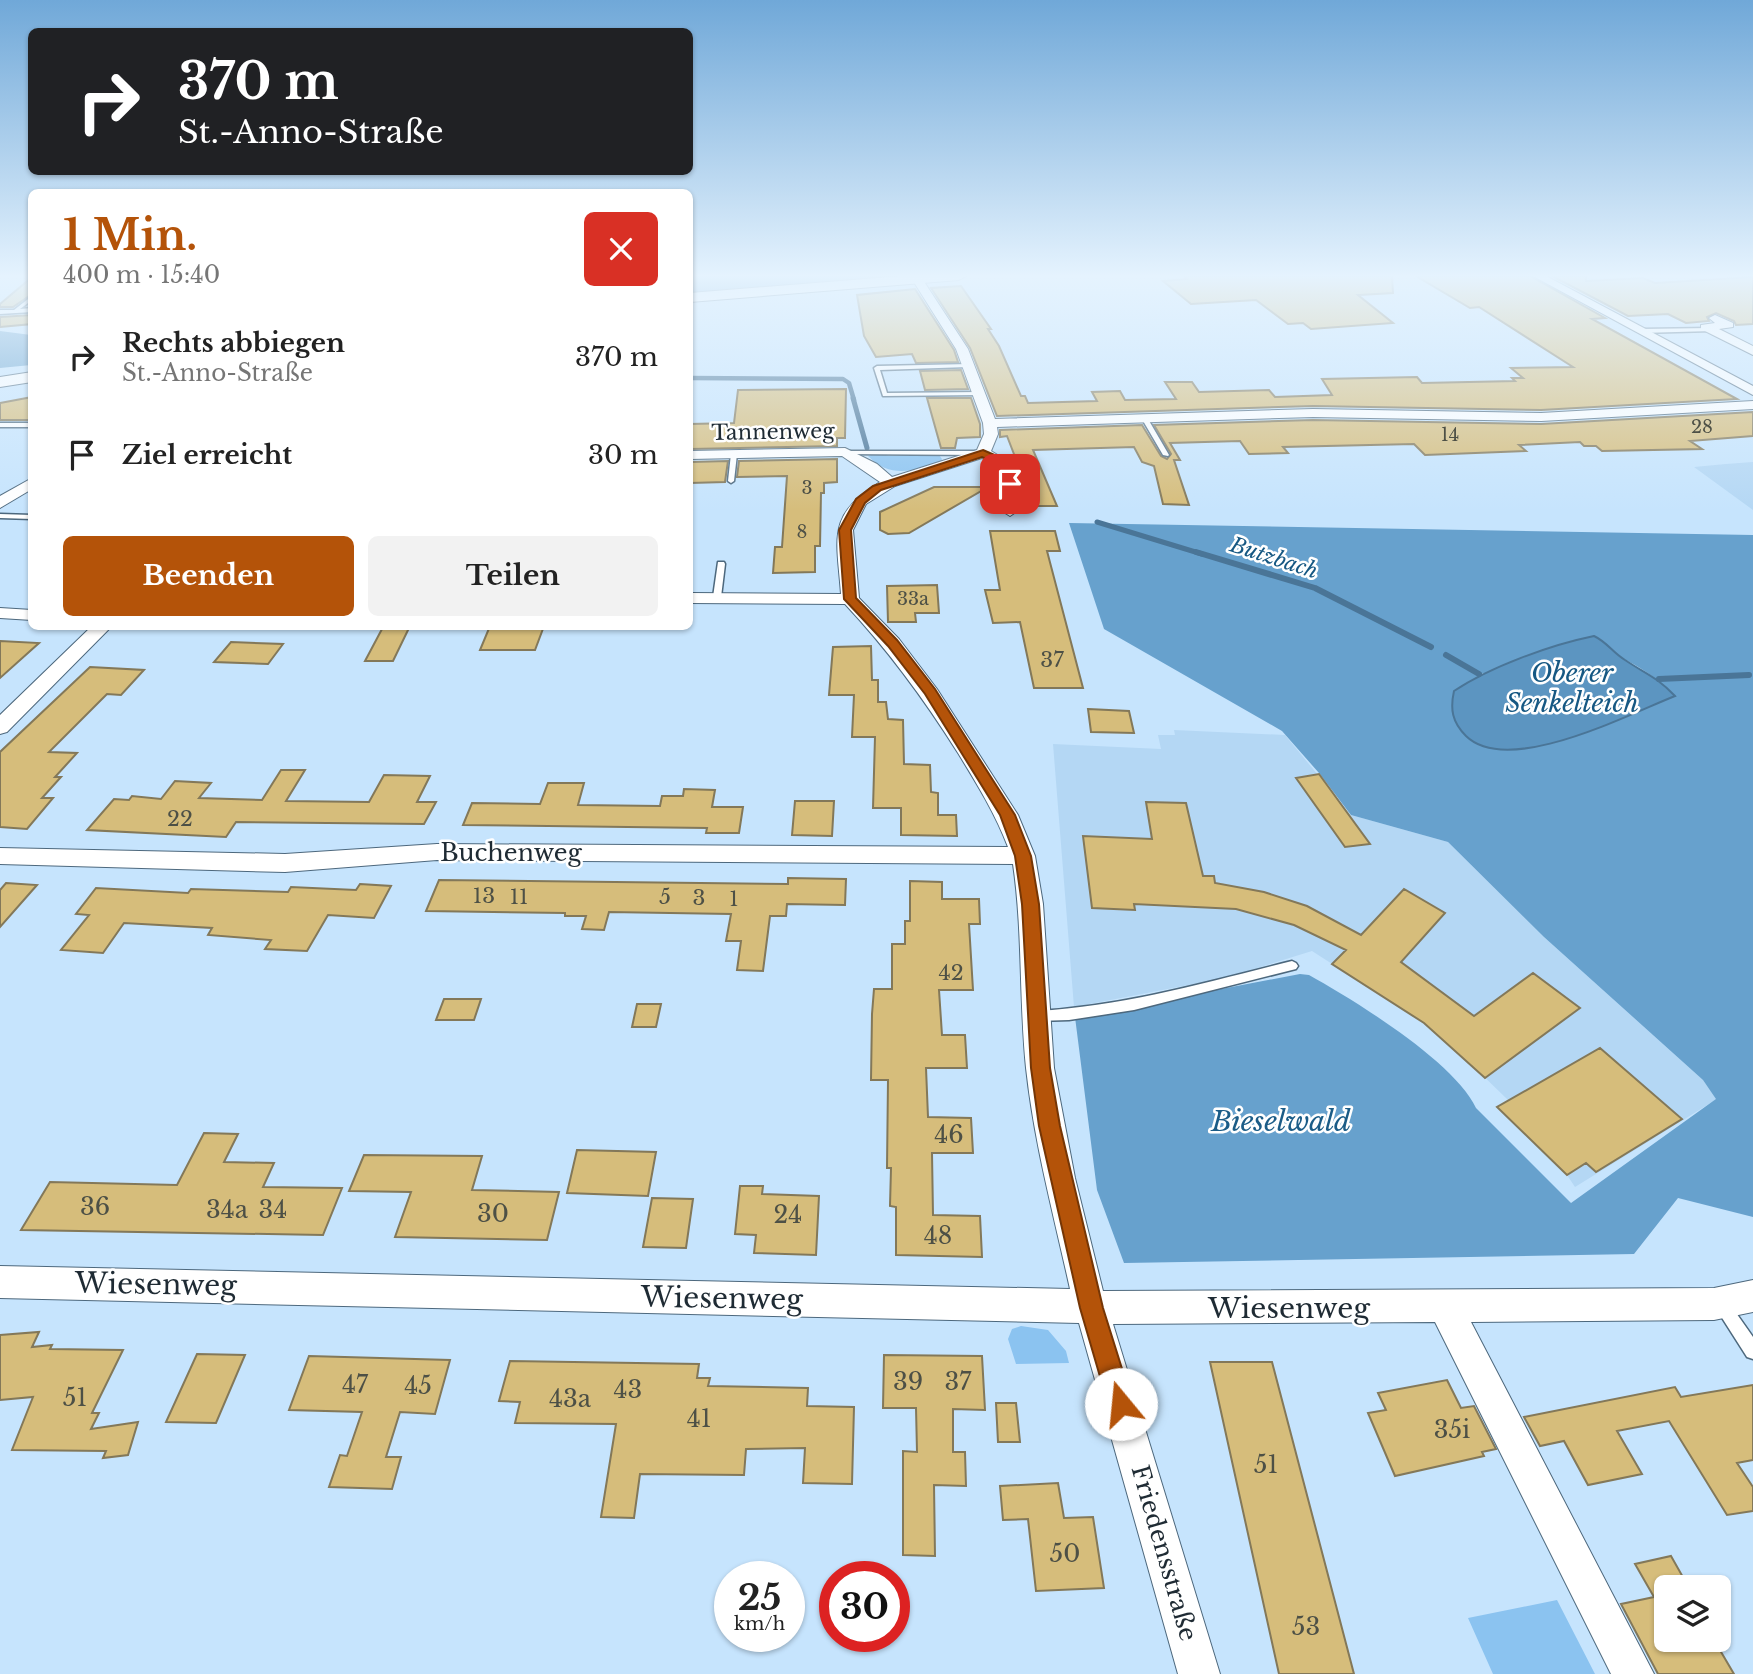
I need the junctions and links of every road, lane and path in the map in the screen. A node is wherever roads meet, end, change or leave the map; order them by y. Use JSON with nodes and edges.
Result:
{"nodes":[{"id":1,"x":964,"y":354,"type":"edge"},
{"id":2,"x":1684,"y":354,"type":"edge"},
{"id":3,"x":968,"y":365,"type":"junction"},
{"id":4,"x":28,"y":378,"type":"edge"},
{"id":5,"x":0,"y":382,"type":"edge"},
{"id":6,"x":1753,"y":391,"type":"edge"},
{"id":7,"x":979,"y":394,"type":"junction"},
{"id":8,"x":1753,"y":405,"type":"edge"},
{"id":9,"x":1145,"y":419,"type":"junction"},
{"id":10,"x":990,"y":423,"type":"junction"},
{"id":11,"x":0,"y":425,"type":"edge"},
{"id":12,"x":28,"y":425,"type":"edge"},
{"id":13,"x":845,"y":452,"type":"junction"},
{"id":14,"x":983,"y":453,"type":"junction"},
{"id":15,"x":693,"y":454,"type":"edge"},
{"id":16,"x":734,"y":454,"type":"junction"},
{"id":17,"x":1166,"y":455,"type":"dead end"},
{"id":18,"x":731,"y":481,"type":"dead end"},
{"id":19,"x":890,"y":482,"type":"junction"},
{"id":20,"x":28,"y":485,"type":"edge"},
{"id":21,"x":0,"y":503,"type":"edge"},
{"id":22,"x":1014,"y":508,"type":"dead end"},
{"id":23,"x":0,"y":516,"type":"edge"},
{"id":24,"x":28,"y":517,"type":"edge"},
{"id":25,"x":721,"y":564,"type":"dead end"},
{"id":26,"x":717,"y":597,"type":"junction"},
{"id":27,"x":693,"y":598,"type":"edge"},
{"id":28,"x":850,"y":599,"type":"junction"},
{"id":29,"x":0,"y":613,"type":"edge"},
{"id":30,"x":28,"y":615,"type":"edge"},
{"id":31,"x":99,"y":630,"type":"edge"},
{"id":32,"x":0,"y":727,"type":"edge"},
{"id":33,"x":0,"y":856,"type":"edge"},
{"id":34,"x":1023,"y":856,"type":"junction"},
{"id":35,"x":1292,"y":966,"type":"dead end"},
{"id":36,"x":1037,"y":1016,"type":"junction"},
{"id":37,"x":0,"y":1282,"type":"edge"},
{"id":38,"x":1753,"y":1296,"type":"edge"},
{"id":39,"x":1720,"y":1303,"type":"junction"},
{"id":40,"x":1445,"y":1307,"type":"junction"},
{"id":41,"x":1091,"y":1308,"type":"junction"},
{"id":42,"x":1753,"y":1350,"type":"edge"},
{"id":43,"x":1199,"y":1674,"type":"edge"},
{"id":44,"x":1633,"y":1674,"type":"edge"}],
"edges":[{"from":1,"to":3,"type":"street"},
{"from":2,"to":6,"type":"street"},
{"from":3,"to":7,"type":"street"},
{"from":3,"to":7,"type":"lane"},
{"from":4,"to":5,"type":"main road"},
{"from":7,"to":10,"type":"street"},
{"from":8,"to":9,"type":"street"},
{"from":9,"to":10,"type":"street"},
{"from":9,"to":17,"type":"lane"},
{"from":10,"to":14,"type":"street"},
{"from":11,"to":12,"type":"lane"},
{"from":13,"to":14,"type":"lane"},
{"from":13,"to":16,"type":"street","name":"Tannenweg"},
{"from":13,"to":19,"type":"street","name":"Tannenweg"},
{"from":14,"to":19,"type":"street"},
{"from":14,"to":22,"type":"street"},
{"from":15,"to":16,"type":"street","name":"Tannenweg"},
{"from":16,"to":18,"type":"lane"},
{"from":19,"to":28,"type":"street"},
{"from":20,"to":21,"type":"street"},
{"from":23,"to":24,"type":"lane"},
{"from":25,"to":26,"type":"lane"},
{"from":26,"to":27,"type":"street"},
{"from":26,"to":28,"type":"street"},
{"from":28,"to":34,"type":"street","name":"Friedensstraße"},
{"from":29,"to":30,"type":"street"},
{"from":31,"to":32,"type":"street"},
{"from":33,"to":34,"type":"street","name":"Buchenweg"},
{"from":34,"to":36,"type":"street","name":"Friedensstraße"},
{"from":35,"to":36,"type":"lane"},
{"from":36,"to":41,"type":"street","name":"Friedensstraße"},
{"from":37,"to":41,"type":"street","name":"Wiesenweg"},
{"from":38,"to":39,"type":"street","name":"Wiesenweg"},
{"from":39,"to":40,"type":"street","name":"Wiesenweg"},
{"from":39,"to":42,"type":"lane"},
{"from":40,"to":41,"type":"street","name":"Wiesenweg"},
{"from":40,"to":44,"type":"street"},
{"from":41,"to":43,"type":"street","name":"Friedensstraße"}]}
